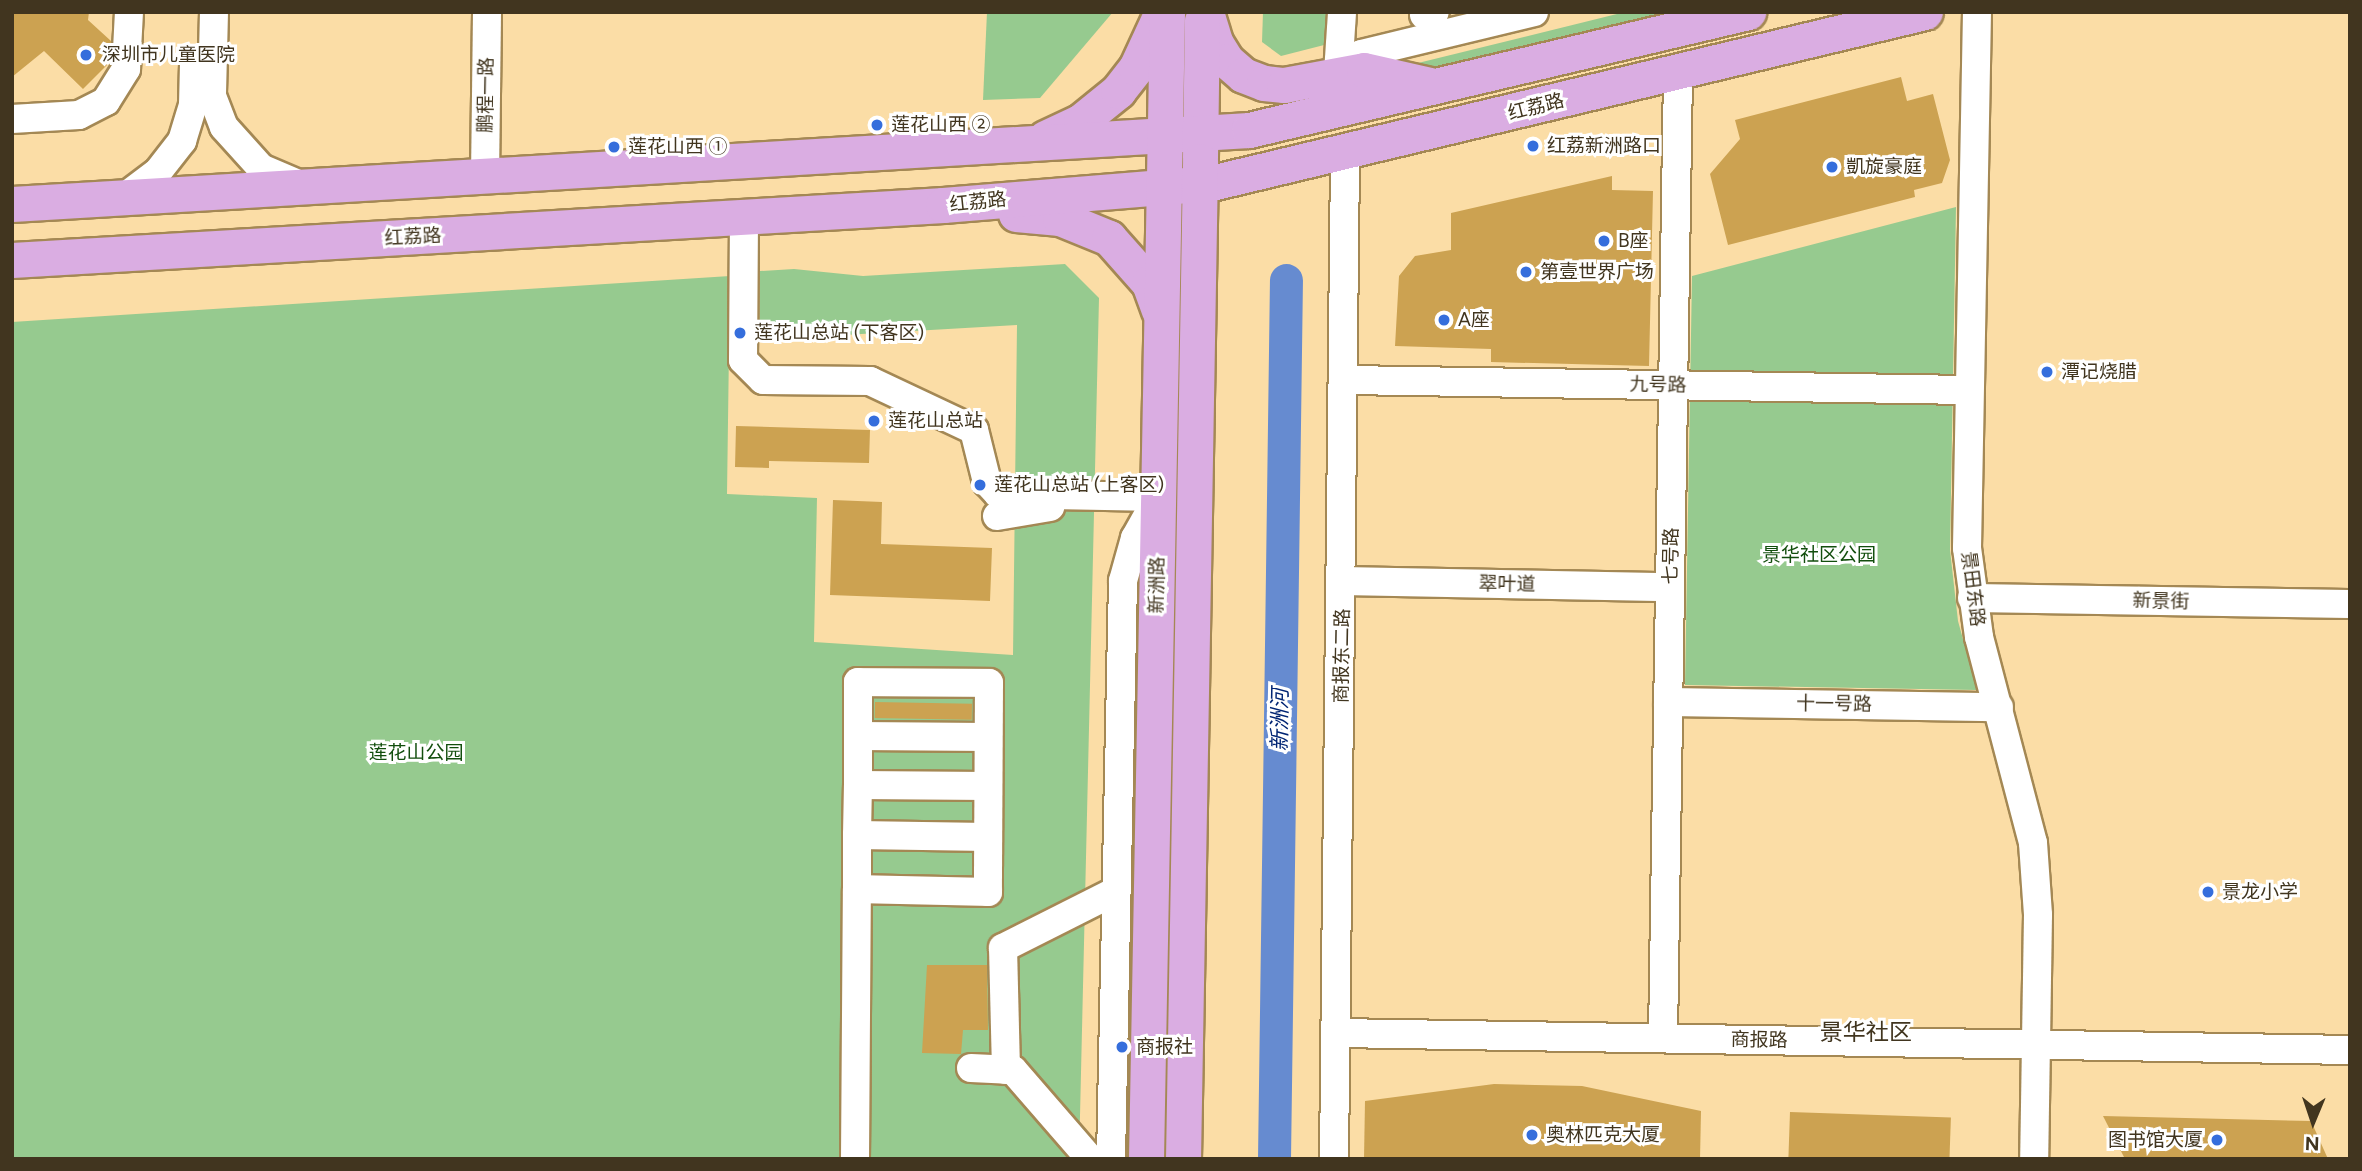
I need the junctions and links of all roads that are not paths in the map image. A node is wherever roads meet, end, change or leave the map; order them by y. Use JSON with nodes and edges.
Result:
{"nodes":[{"id":1,"x":129,"y":12,"type":"edge"},
{"id":2,"x":195,"y":12,"type":"edge"},
{"id":3,"x":214,"y":12,"type":"edge"},
{"id":4,"x":488,"y":12,"type":"edge"},
{"id":5,"x":1161,"y":12,"type":"edge"},
{"id":6,"x":1167,"y":12,"type":"edge"},
{"id":7,"x":1204,"y":12,"type":"edge"},
{"id":8,"x":1342,"y":12,"type":"edge"},
{"id":9,"x":1534,"y":12,"type":"edge"},
{"id":10,"x":1748,"y":12,"type":"edge"},
{"id":11,"x":1926,"y":12,"type":"edge"},
{"id":12,"x":1977,"y":12,"type":"edge"},
{"id":13,"x":1426,"y":20,"type":"edge"},
{"id":14,"x":1354,"y":66,"type":"junction"},
{"id":15,"x":1678,"y":73,"type":"junction"},
{"id":16,"x":1437,"y":87,"type":"junction"},
{"id":17,"x":12,"y":119,"type":"edge"},
{"id":18,"x":1201,"y":135,"type":"junction"},
{"id":19,"x":1165,"y":136,"type":"junction"},
{"id":20,"x":1025,"y":145,"type":"junction"},
{"id":21,"x":1345,"y":154,"type":"junction"},
{"id":22,"x":485,"y":177,"type":"junction"},
{"id":23,"x":1199,"y":184,"type":"junction"},
{"id":24,"x":309,"y":188,"type":"junction"},
{"id":25,"x":1163,"y":188,"type":"junction"},
{"id":26,"x":126,"y":196,"type":"junction"},
{"id":27,"x":12,"y":204,"type":"edge"},
{"id":28,"x":943,"y":205,"type":"junction"},
{"id":29,"x":744,"y":218,"type":"junction"},
{"id":30,"x":12,"y":260,"type":"edge"},
{"id":31,"x":1162,"y":317,"type":"junction"},
{"id":32,"x":1346,"y":380,"type":"junction"},
{"id":33,"x":1673,"y":385,"type":"junction"},
{"id":34,"x":1969,"y":390,"type":"junction"},
{"id":35,"x":1111,"y":497,"type":"junction"},
{"id":36,"x":1158,"y":497,"type":"junction"},
{"id":37,"x":997,"y":516,"type":"dead end"},
{"id":38,"x":1343,"y":581,"type":"junction"},
{"id":39,"x":1670,"y":587,"type":"junction"},
{"id":40,"x":1972,"y":598,"type":"junction"},
{"id":41,"x":2350,"y":604,"type":"edge"},
{"id":42,"x":1668,"y":702,"type":"junction"},
{"id":43,"x":1999,"y":707,"type":"junction"},
{"id":44,"x":858,"y":736,"type":"junction"},
{"id":45,"x":988,"y":737,"type":"junction"},
{"id":46,"x":858,"y":785,"type":"junction"},
{"id":47,"x":988,"y":786,"type":"junction"},
{"id":48,"x":857,"y":835,"type":"junction"},
{"id":49,"x":988,"y":836,"type":"junction"},
{"id":50,"x":857,"y":889,"type":"junction"},
{"id":51,"x":1116,"y":891,"type":"junction"},
{"id":52,"x":1337,"y":1033,"type":"junction"},
{"id":53,"x":1663,"y":1038,"type":"junction"},
{"id":54,"x":2036,"y":1045,"type":"junction"},
{"id":55,"x":2350,"y":1050,"type":"edge"},
{"id":56,"x":971,"y":1068,"type":"dead end"},
{"id":57,"x":1006,"y":1070,"type":"junction"},
{"id":58,"x":855,"y":1159,"type":"edge"},
{"id":59,"x":1090,"y":1159,"type":"edge"},
{"id":60,"x":1111,"y":1159,"type":"edge"},
{"id":61,"x":1146,"y":1159,"type":"edge"},
{"id":62,"x":1183,"y":1159,"type":"edge"},
{"id":63,"x":1335,"y":1159,"type":"edge"},
{"id":64,"x":2034,"y":1159,"type":"edge"}],
"edges":[{"from":1,"to":17,"type":"street"},
{"from":2,"to":26,"type":"street"},
{"from":3,"to":24,"type":"street"},
{"from":4,"to":22,"type":"street","name":"鹏程一路"},
{"from":5,"to":20,"type":"main road"},
{"from":6,"to":19,"type":"main road","name":"新洲路"},
{"from":7,"to":14,"type":"main road"},
{"from":7,"to":18,"type":"main road","name":"新洲路"},
{"from":8,"to":14,"type":"street"},
{"from":9,"to":13,"type":"street"},
{"from":10,"to":16,"type":"main road"},
{"from":11,"to":15,"type":"main road","name":"红荔路"},
{"from":12,"to":34,"type":"street","name":"景田东路"},
{"from":13,"to":14,"type":"street"},
{"from":14,"to":16,"type":"main road"},
{"from":15,"to":21,"type":"main road","name":"红荔路"},
{"from":15,"to":33,"type":"street","name":"七号路"},
{"from":16,"to":18,"type":"main road"},
{"from":18,"to":19,"type":"main road"},
{"from":18,"to":23,"type":"main road","name":"新洲路"},
{"from":19,"to":20,"type":"main road"},
{"from":19,"to":25,"type":"main road","name":"新洲路"},
{"from":20,"to":22,"type":"main road"},
{"from":21,"to":23,"type":"main road","name":"红荔路"},
{"from":21,"to":32,"type":"street","name":"商报东二路"},
{"from":22,"to":24,"type":"main road"},
{"from":23,"to":25,"type":"main road","name":"红荔路"},
{"from":23,"to":62,"type":"main road","name":"新洲路"},
{"from":24,"to":26,"type":"main road"},
{"from":25,"to":28,"type":"main road","name":"红荔路"},
{"from":25,"to":31,"type":"main road","name":"新洲路"},
{"from":26,"to":27,"type":"main road"},
{"from":28,"to":29,"type":"main road","name":"红荔路"},
{"from":28,"to":31,"type":"main road"},
{"from":29,"to":30,"type":"main road","name":"红荔路"},
{"from":29,"to":35,"type":"street"},
{"from":31,"to":36,"type":"main road","name":"新洲路"},
{"from":32,"to":33,"type":"street","name":"九号路"},
{"from":32,"to":38,"type":"street","name":"商报东二路"},
{"from":33,"to":34,"type":"street","name":"九号路"},
{"from":33,"to":39,"type":"street","name":"七号路"},
{"from":34,"to":40,"type":"street","name":"景田东路"},
{"from":35,"to":36,"type":"street"},
{"from":35,"to":37,"type":"street"},
{"from":36,"to":51,"type":"street"},
{"from":36,"to":61,"type":"main road","name":"新洲路"},
{"from":38,"to":39,"type":"street","name":"翠叶道"},
{"from":38,"to":52,"type":"street","name":"商报东二路"},
{"from":39,"to":42,"type":"street","name":"七号路"},
{"from":40,"to":41,"type":"street","name":"新景街"},
{"from":40,"to":43,"type":"street","name":"景田东路"},
{"from":42,"to":43,"type":"street","name":"十一号路"},
{"from":42,"to":53,"type":"street","name":"七号路"},
{"from":43,"to":54,"type":"street","name":"景田东路"},
{"from":44,"to":45,"type":"street"},
{"from":44,"to":45,"type":"street"},
{"from":44,"to":46,"type":"street"},
{"from":45,"to":47,"type":"street"},
{"from":46,"to":47,"type":"street"},
{"from":46,"to":48,"type":"street"},
{"from":47,"to":49,"type":"street"},
{"from":48,"to":49,"type":"street"},
{"from":48,"to":50,"type":"street"},
{"from":49,"to":50,"type":"street"},
{"from":50,"to":58,"type":"street"},
{"from":51,"to":57,"type":"street"},
{"from":51,"to":60,"type":"street"},
{"from":52,"to":53,"type":"street","name":"商报路"},
{"from":52,"to":63,"type":"street","name":"商报东二路"},
{"from":53,"to":54,"type":"street","name":"商报路"},
{"from":54,"to":55,"type":"street","name":"商报路"},
{"from":54,"to":64,"type":"street","name":"景田东路"},
{"from":56,"to":57,"type":"street"},
{"from":57,"to":59,"type":"street"}]}
